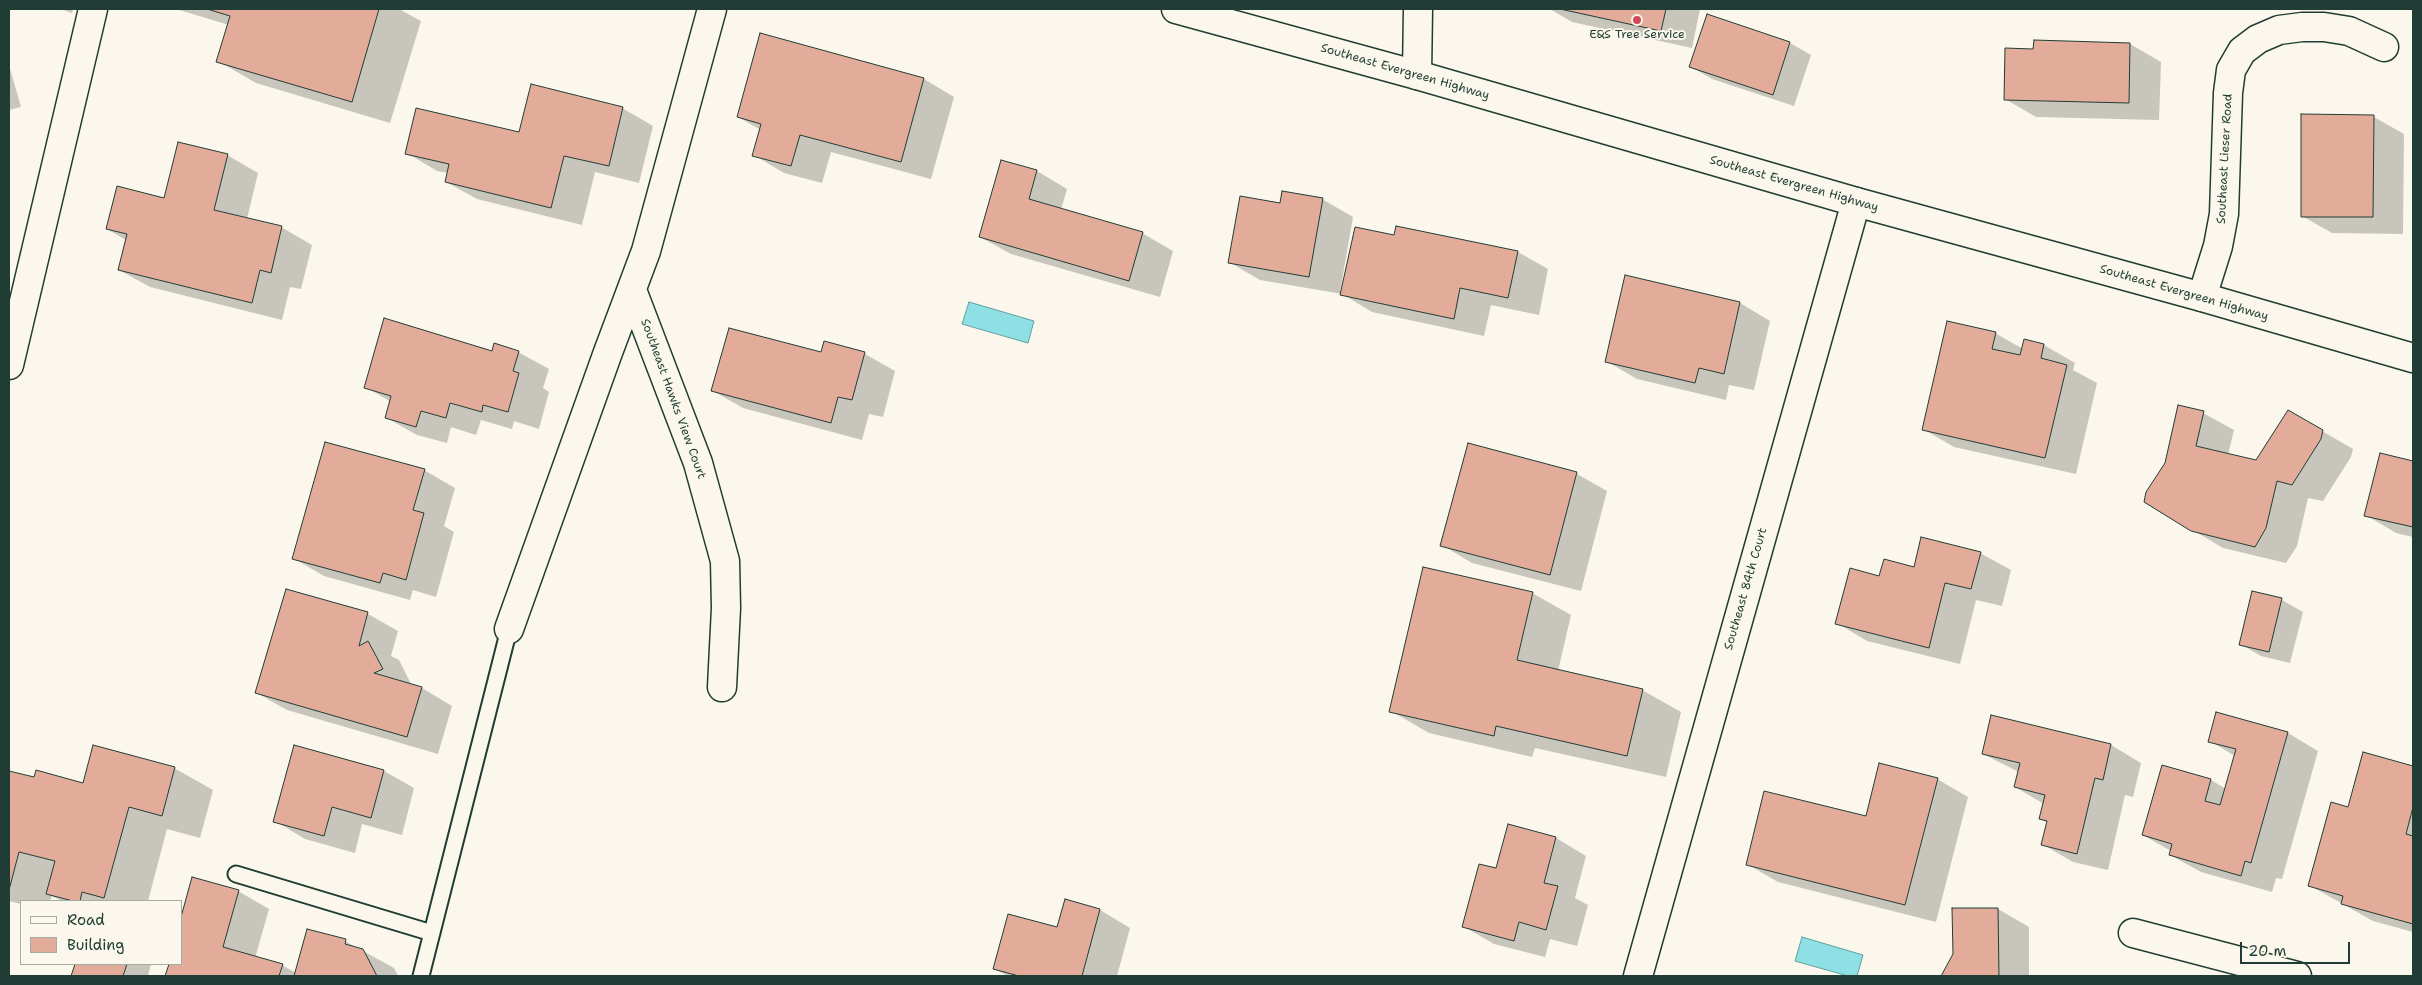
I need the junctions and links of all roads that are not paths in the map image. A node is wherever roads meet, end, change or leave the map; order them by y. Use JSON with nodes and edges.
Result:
{"nodes":[{"id":1,"x":93,"y":9,"type":"edge"},
{"id":2,"x":712,"y":9,"type":"edge"},
{"id":3,"x":1176,"y":9,"type":"edge"},
{"id":4,"x":1418,"y":9,"type":"edge"},
{"id":5,"x":2384,"y":47,"type":"dead end"},
{"id":6,"x":1416,"y":75,"type":"junction"},
{"id":7,"x":1856,"y":202,"type":"junction"},
{"id":8,"x":632,"y":290,"type":"junction"},
{"id":9,"x":2202,"y":297,"type":"junction"},
{"id":10,"x":2413,"y":358,"type":"edge"},
{"id":11,"x":9,"y":365,"type":"edge"},
{"id":12,"x":509,"y":630,"type":"joint"},
{"id":13,"x":722,"y":687,"type":"dead end"},
{"id":14,"x":236,"y":874,"type":"dead end"},
{"id":15,"x":432,"y":933,"type":"junction"},
{"id":16,"x":2133,"y":933,"type":"dead end"},
{"id":17,"x":421,"y":976,"type":"edge"},
{"id":18,"x":1638,"y":976,"type":"edge"},
{"id":19,"x":2297,"y":976,"type":"edge"}],
"edges":[{"from":1,"to":11,"type":"street"},
{"from":2,"to":8,"type":"street","name":"Southeast Hawks View Court"},
{"from":3,"to":6,"type":"street","name":"Southeast Evergreen Highway"},
{"from":4,"to":6,"type":"street"},
{"from":5,"to":9,"type":"street","name":"Southeast Lieser Road"},
{"from":6,"to":7,"type":"street","name":"Southeast Evergreen Highway"},
{"from":7,"to":9,"type":"street","name":"Southeast Evergreen Highway"},
{"from":7,"to":18,"type":"street","name":"Southeast 84th Court"},
{"from":8,"to":12,"type":"street","name":"Southeast Hawks View Court"},
{"from":8,"to":13,"type":"street","name":"Southeast Hawks View Court"},
{"from":9,"to":10,"type":"street","name":"Southeast Evergreen Highway"},
{"from":12,"to":15,"type":"lane"},
{"from":14,"to":15,"type":"lane"},
{"from":15,"to":17,"type":"lane"},
{"from":16,"to":19,"type":"street"}]}
